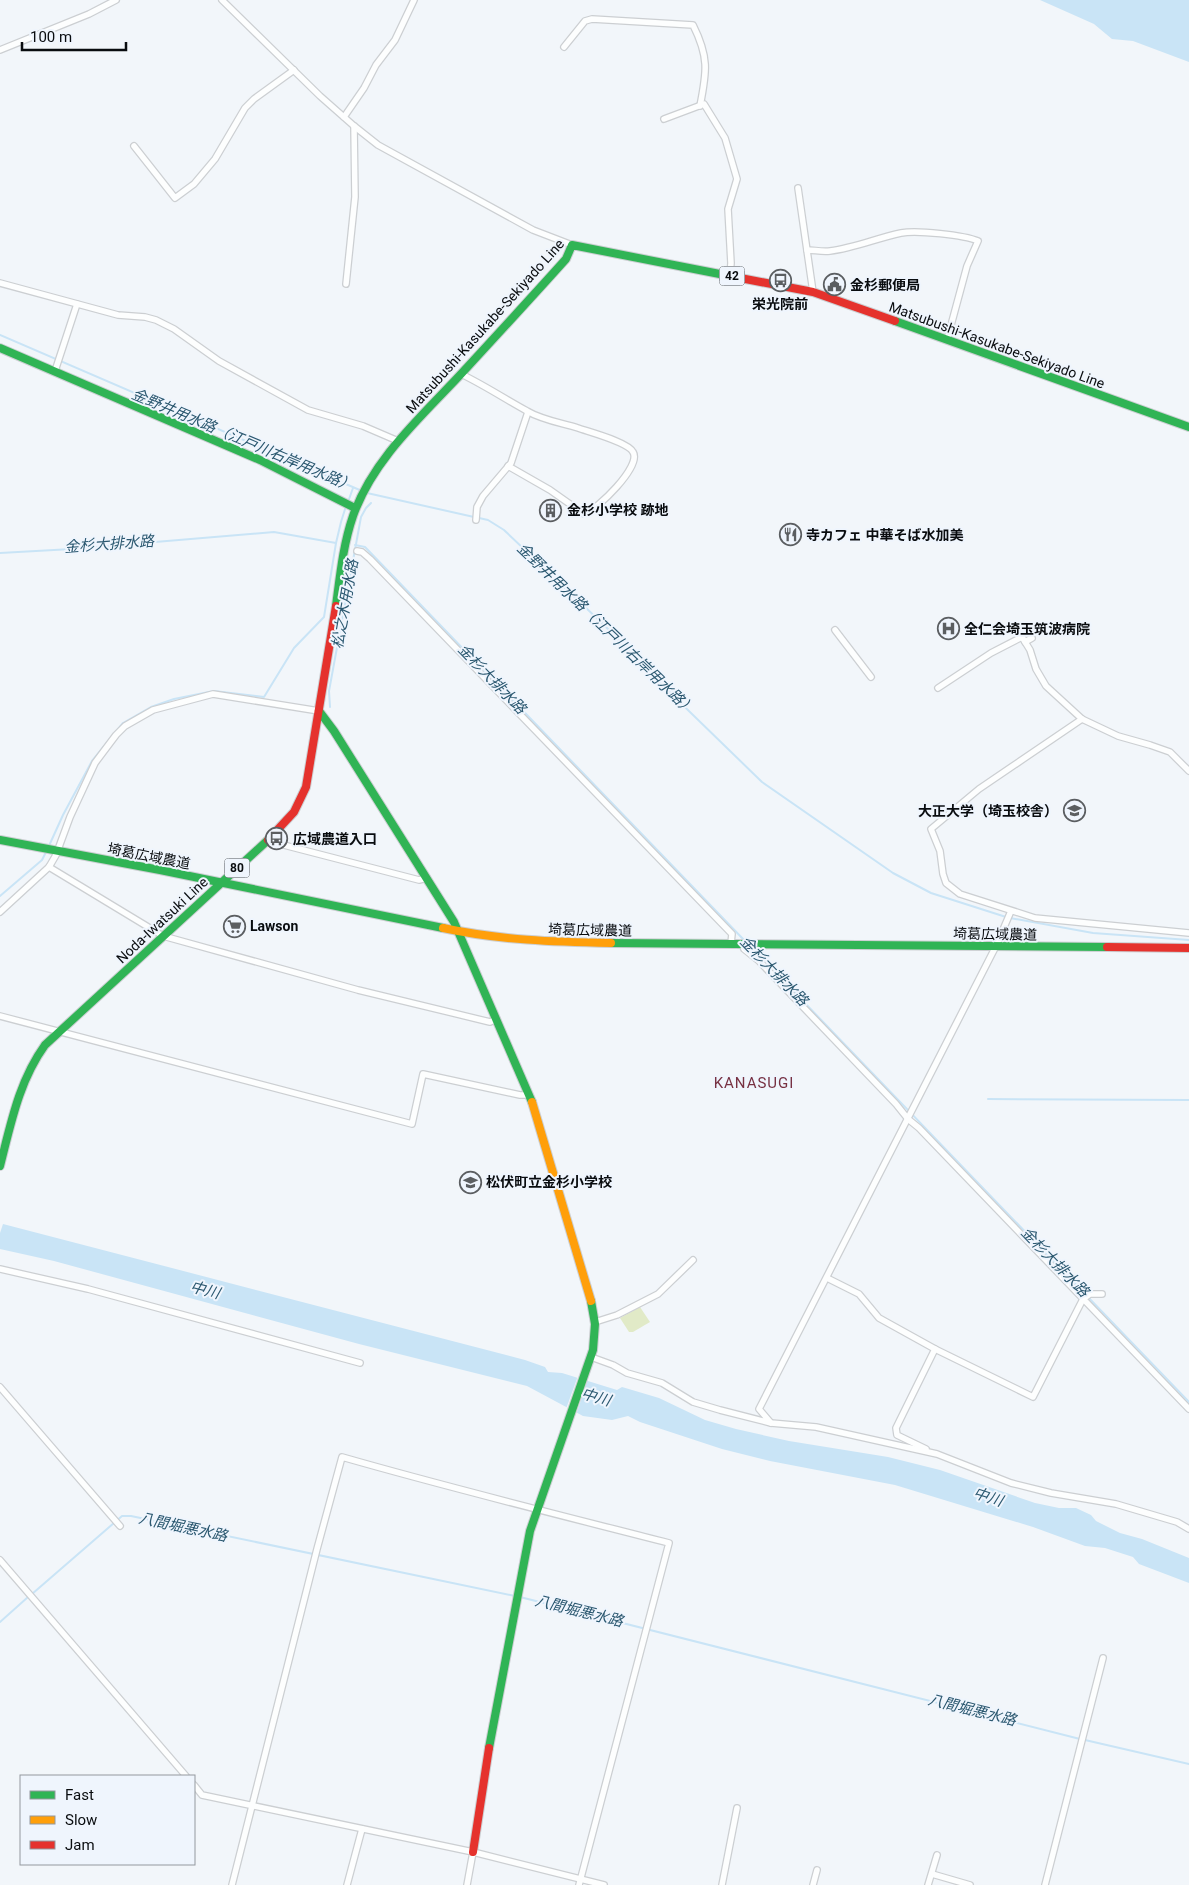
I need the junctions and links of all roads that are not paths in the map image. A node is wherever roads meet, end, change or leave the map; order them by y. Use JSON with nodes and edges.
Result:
{"nodes":[{"id":1,"x":116,"y":0,"type":"edge"},
{"id":2,"x":222,"y":0,"type":"edge"},
{"id":3,"x":414,"y":0,"type":"edge"},
{"id":4,"x":699,"y":23,"type":"dead end"},
{"id":5,"x":696,"y":30,"type":"junction"},
{"id":6,"x":564,"y":47,"type":"dead end"},
{"id":7,"x":0,"y":50,"type":"edge"},
{"id":8,"x":294,"y":70,"type":"junction"},
{"id":9,"x":700,"y":106,"type":"junction"},
{"id":10,"x":344,"y":116,"type":"junction"},
{"id":11,"x":664,"y":119,"type":"dead end"},
{"id":12,"x":354,"y":126,"type":"junction"},
{"id":13,"x":134,"y":146,"type":"dead end"},
{"id":14,"x":798,"y":188,"type":"dead end"},
{"id":15,"x":572,"y":245,"type":"junction"},
{"id":16,"x":807,"y":250,"type":"junction"},
{"id":17,"x":730,"y":275,"type":"junction"},
{"id":18,"x":0,"y":283,"type":"edge"},
{"id":19,"x":346,"y":284,"type":"dead end"},
{"id":20,"x":813,"y":292,"type":"junction"},
{"id":21,"x":77,"y":304,"type":"junction"},
{"id":22,"x":948,"y":340,"type":"junction"},
{"id":23,"x":0,"y":348,"type":"edge"},
{"id":24,"x":55,"y":371,"type":"junction"},
{"id":25,"x":461,"y":374,"type":"junction"},
{"id":26,"x":528,"y":412,"type":"junction"},
{"id":27,"x":1189,"y":427,"type":"edge"},
{"id":28,"x":398,"y":441,"type":"junction"},
{"id":29,"x":508,"y":466,"type":"junction"},
{"id":30,"x":355,"y":508,"type":"junction"},
{"id":31,"x":476,"y":520,"type":"dead end"},
{"id":32,"x":357,"y":551,"type":"dead end"},
{"id":33,"x":835,"y":630,"type":"dead end"},
{"id":34,"x":1032,"y":638,"type":"dead end"},
{"id":35,"x":1025,"y":642,"type":"junction"},
{"id":36,"x":872,"y":677,"type":"dead end"},
{"id":37,"x":938,"y":688,"type":"dead end"},
{"id":38,"x":319,"y":711,"type":"junction"},
{"id":39,"x":1082,"y":719,"type":"junction"},
{"id":40,"x":1189,"y":772,"type":"edge"},
{"id":41,"x":270,"y":839,"type":"junction"},
{"id":42,"x":0,"y":840,"type":"edge"},
{"id":43,"x":57,"y":851,"type":"junction"},
{"id":44,"x":49,"y":867,"type":"junction"},
{"id":45,"x":427,"y":878,"type":"junction"},
{"id":46,"x":221,"y":883,"type":"junction"},
{"id":47,"x":1011,"y":911,"type":"junction"},
{"id":48,"x":0,"y":912,"type":"edge"},
{"id":49,"x":457,"y":930,"type":"junction"},
{"id":50,"x":1189,"y":932,"type":"edge"},
{"id":51,"x":163,"y":936,"type":"junction"},
{"id":52,"x":731,"y":944,"type":"junction"},
{"id":53,"x":742,"y":944,"type":"junction"},
{"id":54,"x":996,"y":946,"type":"junction"},
{"id":55,"x":1189,"y":948,"type":"edge"},
{"id":56,"x":0,"y":1016,"type":"edge"},
{"id":57,"x":497,"y":1020,"type":"junction"},
{"id":58,"x":59,"y":1031,"type":"junction"},
{"id":59,"x":529,"y":1094,"type":"junction"},
{"id":60,"x":908,"y":1119,"type":"junction"},
{"id":61,"x":3,"y":1140,"type":"edge"},
{"id":62,"x":0,"y":1166,"type":"edge"},
{"id":63,"x":693,"y":1260,"type":"dead end"},
{"id":64,"x":0,"y":1269,"type":"edge"},
{"id":65,"x":827,"y":1278,"type":"junction"},
{"id":66,"x":1102,"y":1294,"type":"dead end"},
{"id":67,"x":1083,"y":1299,"type":"junction"},
{"id":68,"x":595,"y":1322,"type":"junction"},
{"id":69,"x":935,"y":1349,"type":"junction"},
{"id":70,"x":591,"y":1358,"type":"junction"},
{"id":71,"x":360,"y":1363,"type":"dead end"},
{"id":72,"x":0,"y":1387,"type":"edge"},
{"id":73,"x":1189,"y":1409,"type":"edge"},
{"id":74,"x":771,"y":1423,"type":"junction"},
{"id":75,"x":937,"y":1454,"type":"junction"},
{"id":76,"x":537,"y":1508,"type":"junction"},
{"id":77,"x":120,"y":1526,"type":"dead end"},
{"id":78,"x":1189,"y":1529,"type":"edge"},
{"id":79,"x":0,"y":1560,"type":"edge"},
{"id":80,"x":1103,"y":1658,"type":"dead end"},
{"id":81,"x":185,"y":1775,"type":"edge"},
{"id":82,"x":195,"y":1786,"type":"edge"},
{"id":83,"x":252,"y":1805,"type":"junction"},
{"id":84,"x":737,"y":1808,"type":"dead end"},
{"id":85,"x":362,"y":1829,"type":"junction"},
{"id":86,"x":472,"y":1852,"type":"junction"},
{"id":87,"x":937,"y":1855,"type":"dead end"},
{"id":88,"x":817,"y":1870,"type":"dead end"},
{"id":89,"x":932,"y":1874,"type":"junction"},
{"id":90,"x":580,"y":1882,"type":"edge"},
{"id":91,"x":232,"y":1885,"type":"edge"},
{"id":92,"x":347,"y":1885,"type":"edge"},
{"id":93,"x":467,"y":1885,"type":"edge"},
{"id":94,"x":604,"y":1885,"type":"edge"},
{"id":95,"x":722,"y":1885,"type":"edge"},
{"id":96,"x":813,"y":1885,"type":"edge"},
{"id":97,"x":928,"y":1885,"type":"edge"},
{"id":98,"x":970,"y":1885,"type":"edge"},
{"id":99,"x":1044,"y":1885,"type":"edge"}],
"edges":[{"from":1,"to":7,"type":"street"},
{"from":2,"to":8,"type":"street"},
{"from":3,"to":10,"type":"street"},
{"from":4,"to":5,"type":"street"},
{"from":5,"to":6,"type":"street"},
{"from":5,"to":9,"type":"street"},
{"from":8,"to":10,"type":"street"},
{"from":8,"to":13,"type":"street"},
{"from":9,"to":11,"type":"street"},
{"from":9,"to":17,"type":"street"},
{"from":10,"to":12,"type":"street"},
{"from":12,"to":15,"type":"street"},
{"from":12,"to":19,"type":"street"},
{"from":14,"to":16,"type":"street"},
{"from":15,"to":17,"type":"street","name":"Matsubushi-Kasukabe-Sekiyado Line","number":"42"},
{"from":15,"to":25,"type":"street","name":"Matsubushi-Kasukabe-Sekiyado Line"},
{"from":16,"to":20,"type":"street"},
{"from":16,"to":22,"type":"street"},
{"from":17,"to":20,"type":"street","name":"Matsubushi-Kasukabe-Sekiyado Line","number":"42"},
{"from":18,"to":21,"type":"street"},
{"from":20,"to":22,"type":"street","name":"Matsubushi-Kasukabe-Sekiyado Line","number":"42"},
{"from":21,"to":24,"type":"street"},
{"from":21,"to":28,"type":"street"},
{"from":22,"to":27,"type":"street","name":"Matsubushi-Kasukabe-Sekiyado Line","number":"42"},
{"from":23,"to":24,"type":"street"},
{"from":24,"to":30,"type":"street"},
{"from":25,"to":26,"type":"street"},
{"from":25,"to":28,"type":"street","name":"Matsubushi-Kasukabe-Sekiyado Line"},
{"from":26,"to":29,"type":"street"},
{"from":26,"to":29,"type":"street"},
{"from":28,"to":30,"type":"street","name":"Matsubushi-Kasukabe-Sekiyado Line"},
{"from":29,"to":31,"type":"street"},
{"from":30,"to":38,"type":"street","name":"Noda-Iwatsuki Line","number":"80"},
{"from":32,"to":52,"type":"street"},
{"from":33,"to":36,"type":"street"},
{"from":34,"to":35,"type":"street"},
{"from":35,"to":37,"type":"street"},
{"from":35,"to":39,"type":"street"},
{"from":38,"to":41,"type":"street","name":"Noda-Iwatsuki Line","number":"80"},
{"from":38,"to":43,"type":"street"},
{"from":38,"to":45,"type":"street"},
{"from":39,"to":40,"type":"street"},
{"from":39,"to":47,"type":"street"},
{"from":41,"to":45,"type":"street"},
{"from":41,"to":46,"type":"street","name":"Noda-Iwatsuki Line","number":"80"},
{"from":42,"to":43,"type":"street","name":"埼葛広域農道"},
{"from":43,"to":44,"type":"street"},
{"from":43,"to":46,"type":"street","name":"埼葛広域農道"},
{"from":44,"to":48,"type":"street"},
{"from":44,"to":51,"type":"street"},
{"from":45,"to":49,"type":"street"},
{"from":46,"to":49,"type":"street","name":"埼葛広域農道"},
{"from":46,"to":51,"type":"street","name":"Noda-Iwatsuki Line","number":"80"},
{"from":47,"to":50,"type":"street"},
{"from":47,"to":54,"type":"street"},
{"from":49,"to":52,"type":"street","name":"埼葛広域農道"},
{"from":49,"to":57,"type":"street"},
{"from":51,"to":57,"type":"street"},
{"from":51,"to":58,"type":"street","name":"Noda-Iwatsuki Line","number":"80"},
{"from":52,"to":53,"type":"street","name":"埼葛広域農道"},
{"from":53,"to":54,"type":"street","name":"埼葛広域農道"},
{"from":53,"to":60,"type":"street"},
{"from":54,"to":55,"type":"street","name":"埼葛広域農道"},
{"from":54,"to":60,"type":"street"},
{"from":56,"to":58,"type":"street"},
{"from":57,"to":59,"type":"street"},
{"from":58,"to":59,"type":"street"},
{"from":58,"to":61,"type":"street","name":"Noda-Iwatsuki Line","number":"80"},
{"from":59,"to":68,"type":"street"},
{"from":60,"to":65,"type":"street"},
{"from":60,"to":67,"type":"street"},
{"from":61,"to":62,"type":"street","name":"Noda-Iwatsuki Line","number":"80"},
{"from":63,"to":68,"type":"street"},
{"from":64,"to":71,"type":"street"},
{"from":65,"to":69,"type":"street"},
{"from":65,"to":74,"type":"street"},
{"from":66,"to":67,"type":"street"},
{"from":67,"to":69,"type":"street"},
{"from":67,"to":73,"type":"street"},
{"from":68,"to":70,"type":"street"},
{"from":69,"to":75,"type":"street"},
{"from":70,"to":74,"type":"street"},
{"from":70,"to":76,"type":"street"},
{"from":72,"to":77,"type":"street"},
{"from":74,"to":75,"type":"street"},
{"from":75,"to":78,"type":"street"},
{"from":76,"to":83,"type":"street"},
{"from":76,"to":86,"type":"street"},
{"from":76,"to":90,"type":"street"},
{"from":79,"to":81,"type":"street"},
{"from":80,"to":99,"type":"street"},
{"from":82,"to":83,"type":"street"},
{"from":83,"to":85,"type":"street"},
{"from":83,"to":91,"type":"street"},
{"from":84,"to":95,"type":"street"},
{"from":85,"to":86,"type":"street"},
{"from":85,"to":92,"type":"street"},
{"from":86,"to":90,"type":"street"},
{"from":86,"to":93,"type":"street"},
{"from":87,"to":89,"type":"street"},
{"from":88,"to":96,"type":"street"},
{"from":89,"to":97,"type":"street"},
{"from":89,"to":98,"type":"street"},
{"from":90,"to":94,"type":"street"}]}
